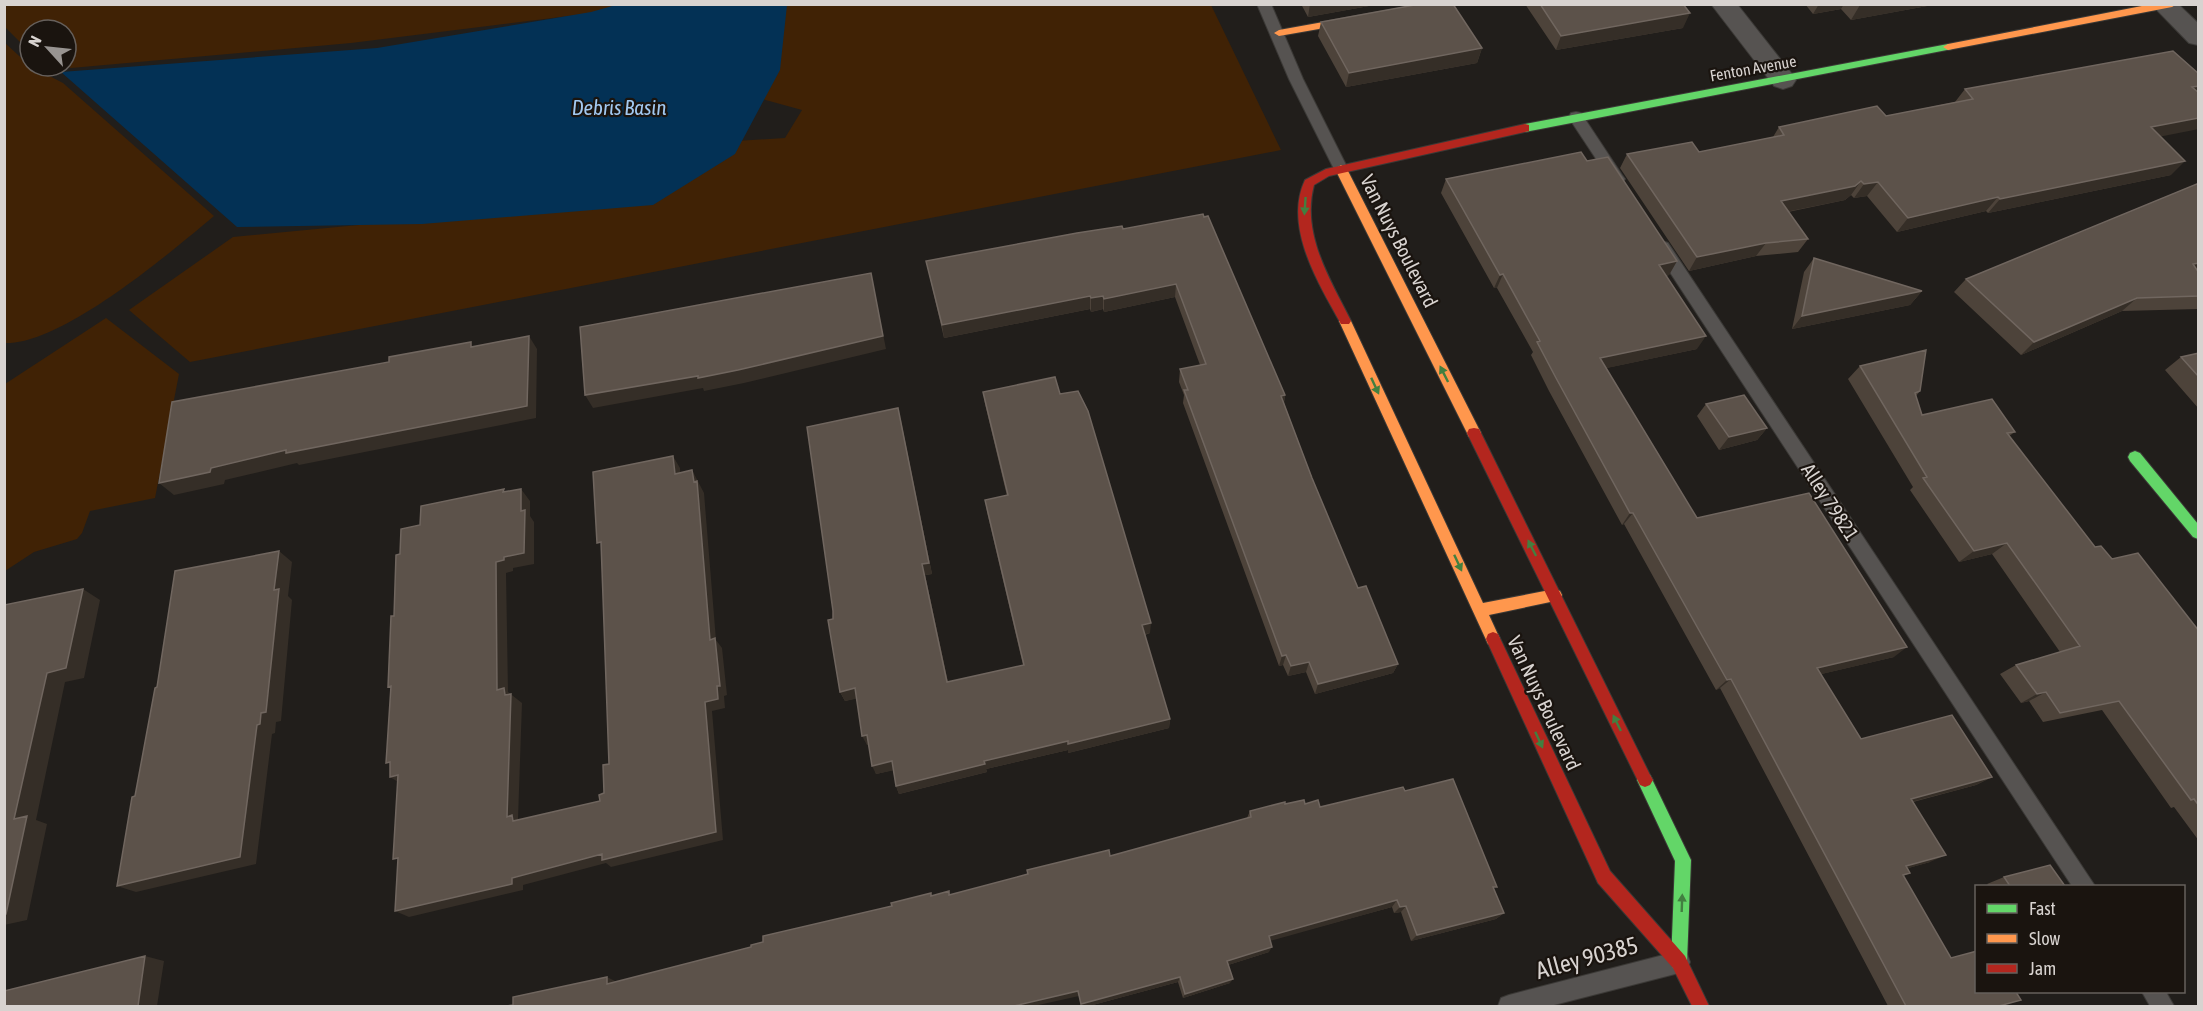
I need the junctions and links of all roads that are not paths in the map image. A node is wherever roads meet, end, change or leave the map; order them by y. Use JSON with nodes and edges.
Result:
{"nodes":[{"id":1,"x":1264,"y":4,"type":"edge"},
{"id":2,"x":1444,"y":4,"type":"edge"},
{"id":3,"x":1723,"y":4,"type":"edge"},
{"id":4,"x":2167,"y":5,"type":"edge"},
{"id":5,"x":1279,"y":33,"type":"junction"},
{"id":6,"x":2199,"y":37,"type":"edge"},
{"id":7,"x":1783,"y":80,"type":"junction"},
{"id":8,"x":1576,"y":117,"type":"junction"},
{"id":9,"x":1341,"y":169,"type":"junction"},
{"id":10,"x":1628,"y":197,"type":"edge"},
{"id":11,"x":1655,"y":237,"type":"edge"},
{"id":12,"x":2135,"y":457,"type":"dead end"},
{"id":13,"x":2199,"y":533,"type":"edge"},
{"id":14,"x":1555,"y":595,"type":"junction"},
{"id":15,"x":1480,"y":610,"type":"junction"},
{"id":16,"x":2083,"y":885,"type":"edge"},
{"id":17,"x":1679,"y":962,"type":"junction"},
{"id":18,"x":2154,"y":993,"type":"edge"},
{"id":19,"x":1509,"y":1006,"type":"edge"},
{"id":20,"x":1701,"y":1006,"type":"edge"},
{"id":21,"x":2163,"y":1006,"type":"edge"}],
"edges":[{"from":1,"to":5,"type":"lane"},
{"from":2,"to":5,"type":"street"},
{"from":3,"to":7,"type":"street"},
{"from":4,"to":6,"type":"street"},
{"from":4,"to":7,"type":"street","name":"Fenton Avenue"},
{"from":5,"to":9,"type":"lane"},
{"from":7,"to":8,"type":"street","name":"Fenton Avenue"},
{"from":8,"to":9,"type":"street","name":"Fenton Avenue"},
{"from":8,"to":10,"type":"lane"},
{"from":14,"to":9,"type":"street","name":"Van Nuys Boulevard","one_way":true},
{"from":9,"to":15,"type":"street","name":"Van Nuys Boulevard","one_way":true},
{"from":11,"to":16,"type":"lane","name":"Alley 79821"},
{"from":12,"to":13,"type":"street"},
{"from":14,"to":15,"type":"street"},
{"from":17,"to":14,"type":"street","name":"Van Nuys Boulevard","one_way":true},
{"from":15,"to":17,"type":"street","name":"Van Nuys Boulevard","one_way":true},
{"from":17,"to":19,"type":"lane","name":"Alley 90385"},
{"from":17,"to":20,"type":"street","name":"Van Nuys Boulevard"},
{"from":18,"to":21,"type":"lane"}]}
